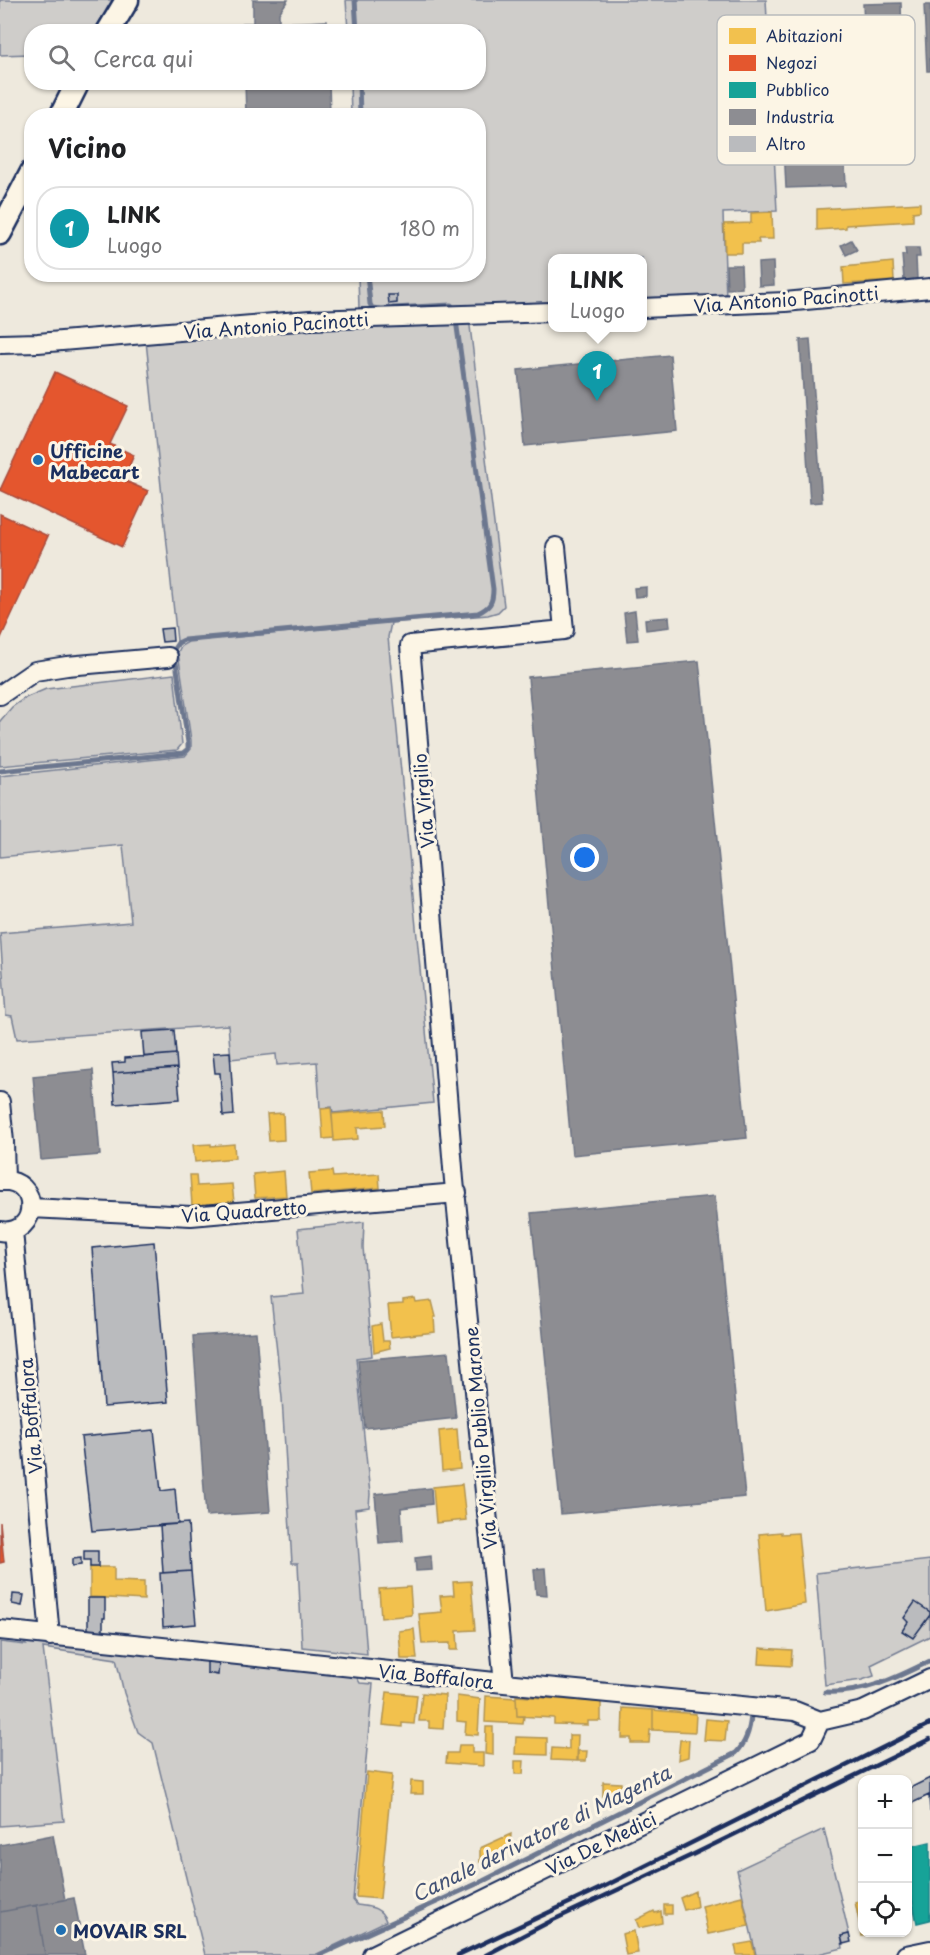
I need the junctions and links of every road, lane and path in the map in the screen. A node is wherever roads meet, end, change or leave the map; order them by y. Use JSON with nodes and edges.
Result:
{"nodes":[{"id":1,"x":127,"y":0,"type":"edge"},
{"id":2,"x":113,"y":24,"type":"edge"},
{"id":3,"x":74,"y":90,"type":"edge"},
{"id":4,"x":65,"y":108,"type":"edge"},
{"id":5,"x":24,"y":187,"type":"edge"},
{"id":6,"x":0,"y":232,"type":"edge"},
{"id":7,"x":930,"y":288,"type":"edge"},
{"id":8,"x":647,"y":308,"type":"edge"},
{"id":9,"x":548,"y":312,"type":"edge"},
{"id":10,"x":0,"y":344,"type":"edge"},
{"id":11,"x":556,"y":547,"type":"dead end"},
{"id":12,"x":168,"y":657,"type":"dead end"},
{"id":13,"x":0,"y":695,"type":"edge"},
{"id":14,"x":0,"y":1102,"type":"edge"},
{"id":15,"x":3,"y":1181,"type":"edge"},
{"id":16,"x":457,"y":1193,"type":"junction"},
{"id":17,"x":31,"y":1208,"type":"junction"},
{"id":18,"x":6,"y":1231,"type":"edge"},
{"id":19,"x":0,"y":1630,"type":"edge"},
{"id":20,"x":50,"y":1636,"type":"junction"},
{"id":21,"x":930,"y":1678,"type":"edge"},
{"id":22,"x":504,"y":1683,"type":"junction"},
{"id":23,"x":820,"y":1721,"type":"junction"},
{"id":24,"x":930,"y":1950,"type":"edge"},
{"id":25,"x":372,"y":1955,"type":"edge"},
{"id":26,"x":906,"y":1955,"type":"edge"}],
"edges":[{"from":1,"to":2,"type":"main road"},
{"from":3,"to":4,"type":"main road"},
{"from":5,"to":6,"type":"main road"},
{"from":7,"to":8,"type":"street","name":"Via Antonio Pacinotti"},
{"from":9,"to":10,"type":"street","name":"Via Antonio Pacinotti"},
{"from":11,"to":16,"type":"street","name":"Via Virgilio"},
{"from":12,"to":13,"type":"street"},
{"from":14,"to":15,"type":"street"},
{"from":15,"to":17,"type":"street"},
{"from":16,"to":17,"type":"street","name":"Via Quadretto"},
{"from":16,"to":22,"type":"street","name":"Via Virgilio Publio Marone"},
{"from":17,"to":18,"type":"street","name":"Via Boffalora"},
{"from":18,"to":20,"type":"street","name":"Via Boffalora"},
{"from":19,"to":20,"type":"street","name":"Via Boffalora"},
{"from":20,"to":22,"type":"street","name":"Via Boffalora"},
{"from":21,"to":23,"type":"street"},
{"from":22,"to":23,"type":"street","name":"Via Boffalora"},
{"from":23,"to":25,"type":"street","name":"Via De Medici"},
{"from":24,"to":26,"type":"street"}]}
